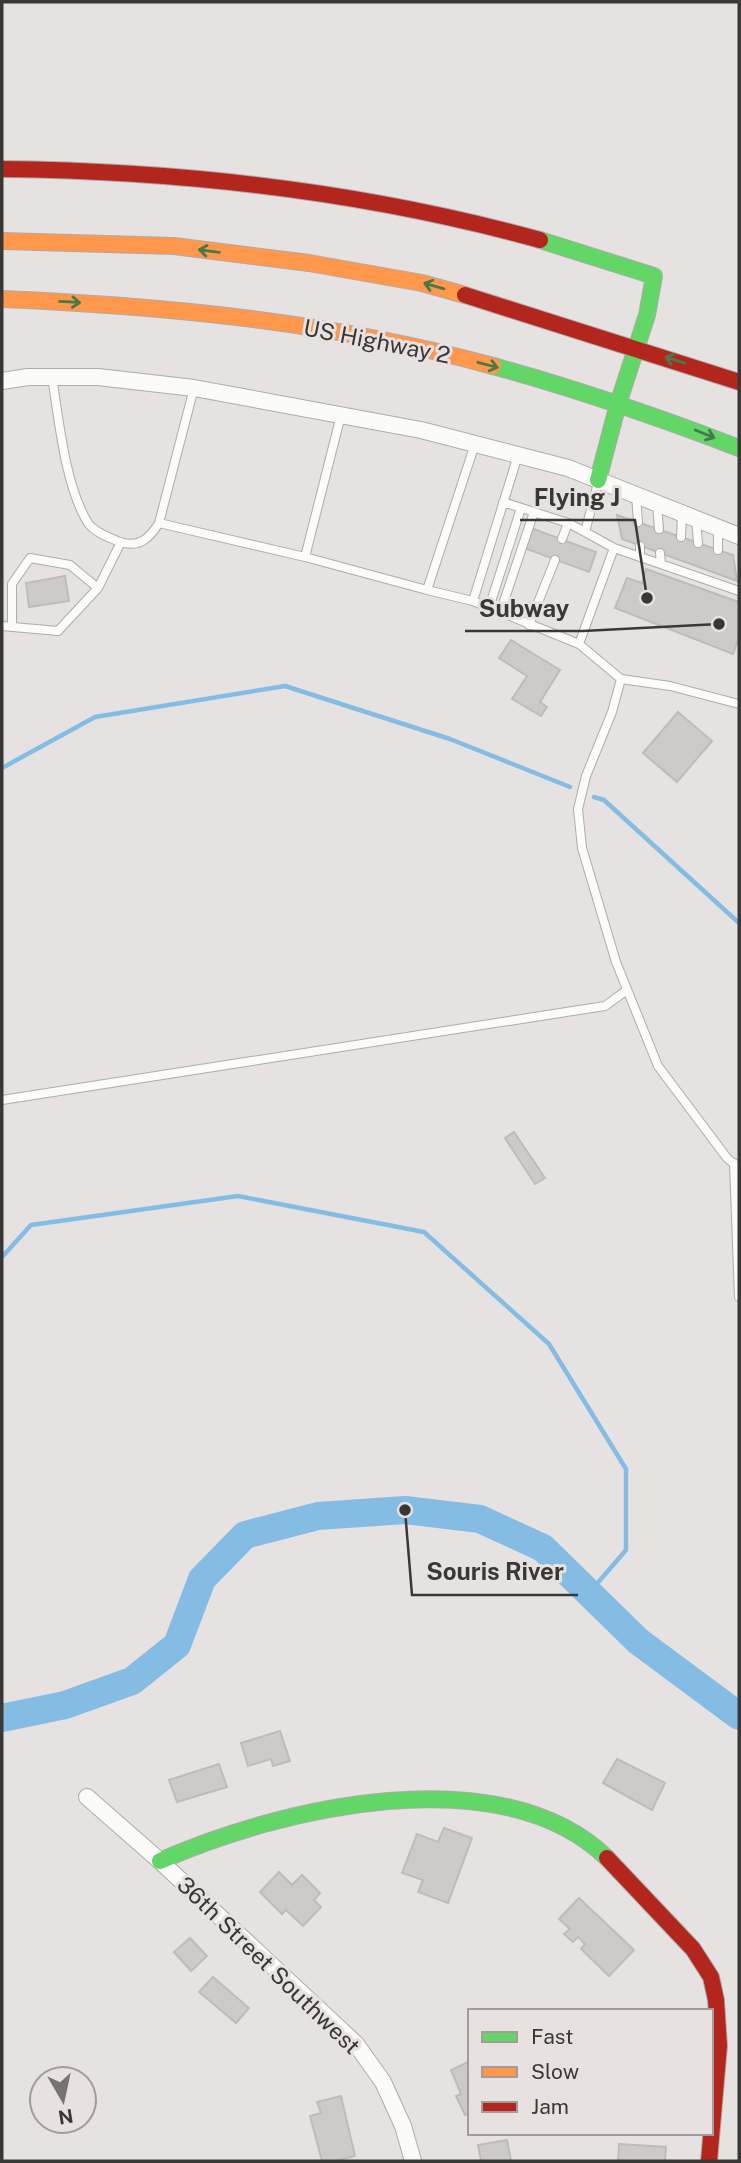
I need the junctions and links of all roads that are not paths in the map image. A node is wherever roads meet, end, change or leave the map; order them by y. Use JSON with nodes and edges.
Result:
{"nodes":[{"id":1,"x":2,"y":169,"type":"edge"},
{"id":2,"x":2,"y":243,"type":"edge"},
{"id":3,"x":2,"y":299,"type":"edge"},
{"id":4,"x":636,"y":348,"type":"junction"},
{"id":5,"x":52,"y":377,"type":"junction"},
{"id":6,"x":2,"y":381,"type":"edge"},
{"id":7,"x":739,"y":383,"type":"edge"},
{"id":8,"x":194,"y":388,"type":"junction"},
{"id":9,"x":618,"y":404,"type":"junction"},
{"id":10,"x":341,"y":415,"type":"junction"},
{"id":11,"x":475,"y":444,"type":"junction"},
{"id":12,"x":739,"y":448,"type":"edge"},
{"id":13,"x":518,"y":455,"type":"junction"},
{"id":14,"x":598,"y":480,"type":"junction"},
{"id":15,"x":636,"y":495,"type":"junction"},
{"id":16,"x":503,"y":502,"type":"junction"},
{"id":17,"x":657,"y":503,"type":"junction"},
{"id":18,"x":521,"y":509,"type":"junction"},
{"id":19,"x":534,"y":512,"type":"junction"},
{"id":20,"x":689,"y":516,"type":"junction"},
{"id":21,"x":638,"y":522,"type":"dead end"},
{"id":22,"x":159,"y":523,"type":"junction"},
{"id":23,"x":568,"y":523,"type":"junction"},
{"id":24,"x":718,"y":528,"type":"junction"},
{"id":25,"x":659,"y":529,"type":"dead end"},
{"id":26,"x":585,"y":532,"type":"junction"},
{"id":27,"x":739,"y":536,"type":"edge"},
{"id":28,"x":681,"y":537,"type":"dead end"},
{"id":29,"x":562,"y":539,"type":"dead end"},
{"id":30,"x":121,"y":542,"type":"junction"},
{"id":31,"x":698,"y":543,"type":"dead end"},
{"id":32,"x":640,"y":546,"type":"dead end"},
{"id":33,"x":614,"y":548,"type":"junction"},
{"id":34,"x":718,"y":550,"type":"dead end"},
{"id":35,"x":660,"y":553,"type":"dead end"},
{"id":36,"x":305,"y":556,"type":"junction"},
{"id":37,"x":640,"y":557,"type":"junction"},
{"id":38,"x":555,"y":560,"type":"dead end"},
{"id":39,"x":661,"y":564,"type":"junction"},
{"id":40,"x":701,"y":568,"type":"dead end"},
{"id":41,"x":701,"y":578,"type":"junction"},
{"id":42,"x":98,"y":588,"type":"junction"},
{"id":43,"x":427,"y":590,"type":"junction"},
{"id":44,"x":739,"y":591,"type":"edge"},
{"id":45,"x":473,"y":601,"type":"junction"},
{"id":46,"x":489,"y":608,"type":"junction"},
{"id":47,"x":500,"y":613,"type":"junction"},
{"id":48,"x":529,"y":625,"type":"junction"},
{"id":49,"x":2,"y":626,"type":"edge"},
{"id":50,"x":12,"y":627,"type":"junction"},
{"id":51,"x":579,"y":644,"type":"junction"},
{"id":52,"x":621,"y":679,"type":"junction"},
{"id":53,"x":739,"y":704,"type":"edge"},
{"id":54,"x":627,"y":990,"type":"junction"},
{"id":55,"x":2,"y":1100,"type":"edge"},
{"id":56,"x":736,"y":1165,"type":"edge"},
{"id":57,"x":739,"y":1297,"type":"edge"},
{"id":58,"x":87,"y":1797,"type":"dead end"},
{"id":59,"x":160,"y":1861,"type":"junction"},
{"id":60,"x":713,"y":2128,"type":"edge"},
{"id":61,"x":712,"y":2135,"type":"edge"},
{"id":62,"x":413,"y":2161,"type":"edge"},
{"id":63,"x":709,"y":2161,"type":"edge"}],
"edges":[{"from":1,"to":4,"type":"main road"},
{"from":4,"to":2,"type":"main road","one_way":true},
{"from":3,"to":9,"type":"main road","name":"US Highway 2","one_way":true},
{"from":7,"to":4,"type":"main road","one_way":true},
{"from":4,"to":9,"type":"main road"},
{"from":5,"to":6,"type":"street"},
{"from":5,"to":8,"type":"street"},
{"from":5,"to":30,"type":"lane"},
{"from":8,"to":10,"type":"street"},
{"from":8,"to":22,"type":"lane"},
{"from":9,"to":12,"type":"main road","name":"US Highway 2","one_way":true},
{"from":9,"to":14,"type":"main road"},
{"from":10,"to":11,"type":"street"},
{"from":10,"to":36,"type":"lane"},
{"from":11,"to":13,"type":"street"},
{"from":11,"to":43,"type":"lane"},
{"from":13,"to":14,"type":"street"},
{"from":13,"to":16,"type":"lane"},
{"from":14,"to":15,"type":"street"},
{"from":14,"to":26,"type":"lane"},
{"from":15,"to":17,"type":"street"},
{"from":15,"to":21,"type":"lane"},
{"from":16,"to":18,"type":"lane"},
{"from":16,"to":45,"type":"lane"},
{"from":17,"to":20,"type":"street"},
{"from":17,"to":25,"type":"lane"},
{"from":18,"to":19,"type":"lane"},
{"from":18,"to":46,"type":"lane"},
{"from":19,"to":23,"type":"lane"},
{"from":19,"to":47,"type":"lane"},
{"from":20,"to":24,"type":"street"},
{"from":20,"to":28,"type":"lane"},
{"from":20,"to":31,"type":"lane"},
{"from":22,"to":30,"type":"lane"},
{"from":22,"to":36,"type":"lane"},
{"from":23,"to":26,"type":"lane"},
{"from":23,"to":29,"type":"lane"},
{"from":24,"to":27,"type":"street"},
{"from":24,"to":34,"type":"lane"},
{"from":26,"to":33,"type":"lane"},
{"from":30,"to":42,"type":"lane"},
{"from":32,"to":37,"type":"lane"},
{"from":33,"to":37,"type":"lane"},
{"from":33,"to":51,"type":"lane"},
{"from":35,"to":39,"type":"lane"},
{"from":36,"to":43,"type":"lane"},
{"from":37,"to":39,"type":"lane"},
{"from":38,"to":48,"type":"lane"},
{"from":39,"to":41,"type":"lane"},
{"from":40,"to":41,"type":"lane"},
{"from":41,"to":44,"type":"lane"},
{"from":42,"to":50,"type":"lane"},
{"from":42,"to":50,"type":"lane"},
{"from":43,"to":45,"type":"lane"},
{"from":45,"to":46,"type":"lane"},
{"from":46,"to":47,"type":"lane"},
{"from":47,"to":48,"type":"lane"},
{"from":48,"to":51,"type":"lane"},
{"from":49,"to":50,"type":"lane"},
{"from":51,"to":52,"type":"lane"},
{"from":52,"to":53,"type":"lane"},
{"from":52,"to":54,"type":"lane"},
{"from":54,"to":55,"type":"lane"},
{"from":54,"to":56,"type":"lane"},
{"from":56,"to":57,"type":"lane"},
{"from":58,"to":59,"type":"street","name":"36th Street Southwest"},
{"from":59,"to":60,"type":"main road"},
{"from":59,"to":62,"type":"street","name":"36th Street Southwest"},
{"from":61,"to":63,"type":"main road"}]}
